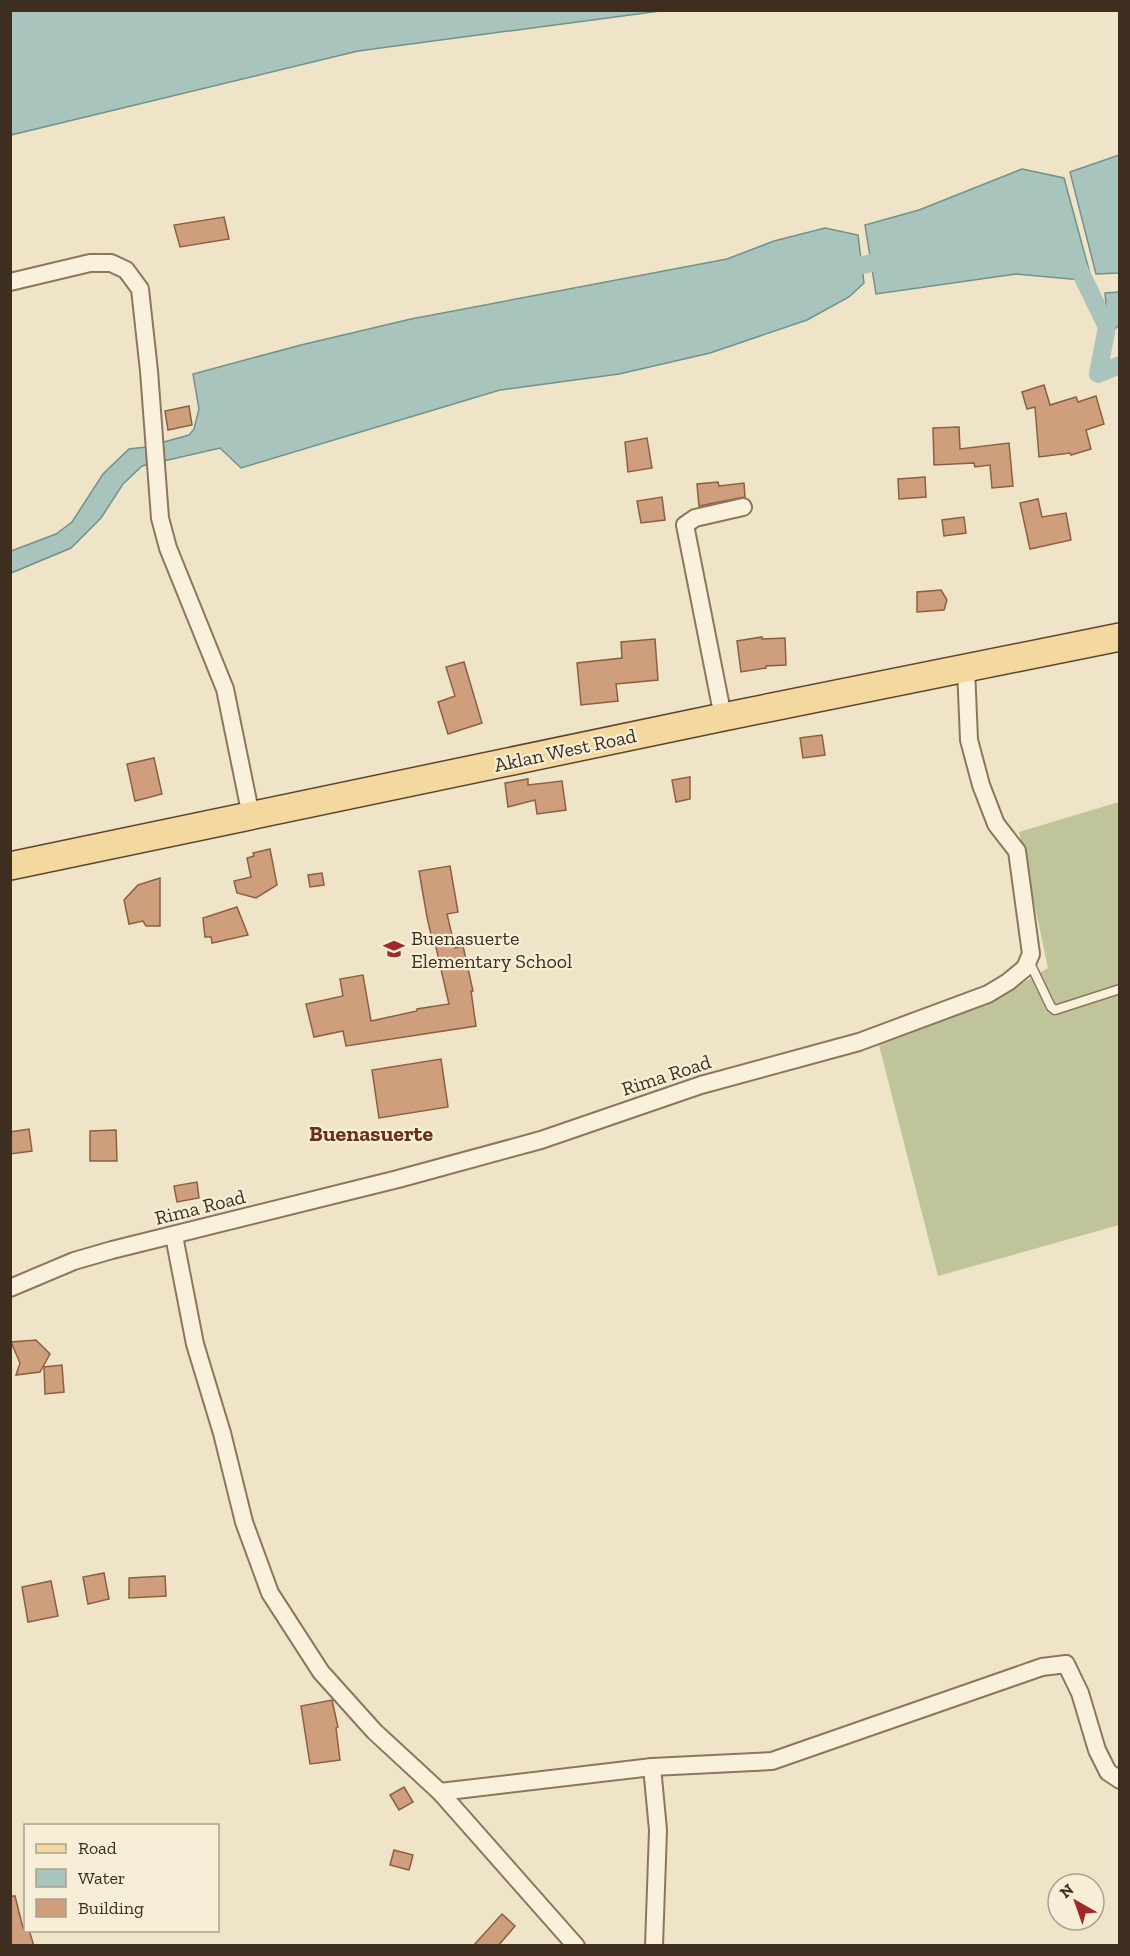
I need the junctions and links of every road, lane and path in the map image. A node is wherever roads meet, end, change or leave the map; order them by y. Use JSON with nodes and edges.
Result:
{"nodes":[{"id":1,"x":10,"y":282,"type":"edge"},
{"id":2,"x":743,"y":507,"type":"dead end"},
{"id":3,"x":1119,"y":637,"type":"edge"},
{"id":4,"x":966,"y":668,"type":"junction"},
{"id":5,"x":723,"y":717,"type":"junction"},
{"id":6,"x":251,"y":816,"type":"junction"},
{"id":7,"x":10,"y":866,"type":"edge"},
{"id":8,"x":1029,"y":961,"type":"junction"},
{"id":9,"x":1119,"y":989,"type":"edge"},
{"id":10,"x":174,"y":1236,"type":"junction"},
{"id":11,"x":10,"y":1288,"type":"edge"},
{"id":12,"x":652,"y":1767,"type":"junction"},
{"id":13,"x":1119,"y":1780,"type":"edge"},
{"id":14,"x":440,"y":1792,"type":"junction"},
{"id":15,"x":576,"y":1946,"type":"edge"},
{"id":16,"x":654,"y":1946,"type":"edge"}],
"edges":[{"from":1,"to":6,"type":"street"},
{"from":2,"to":5,"type":"street"},
{"from":3,"to":4,"type":"main road","name":"Aklan West Road"},
{"from":4,"to":5,"type":"main road","name":"Aklan West Road"},
{"from":4,"to":8,"type":"street"},
{"from":5,"to":6,"type":"main road","name":"Aklan West Road"},
{"from":6,"to":7,"type":"main road","name":"Aklan West Road"},
{"from":8,"to":9,"type":"lane"},
{"from":8,"to":10,"type":"street","name":"Rima Road"},
{"from":10,"to":11,"type":"street","name":"Rima Road"},
{"from":10,"to":14,"type":"street"},
{"from":12,"to":13,"type":"street"},
{"from":12,"to":14,"type":"street"},
{"from":12,"to":16,"type":"street"},
{"from":14,"to":15,"type":"street"}]}
